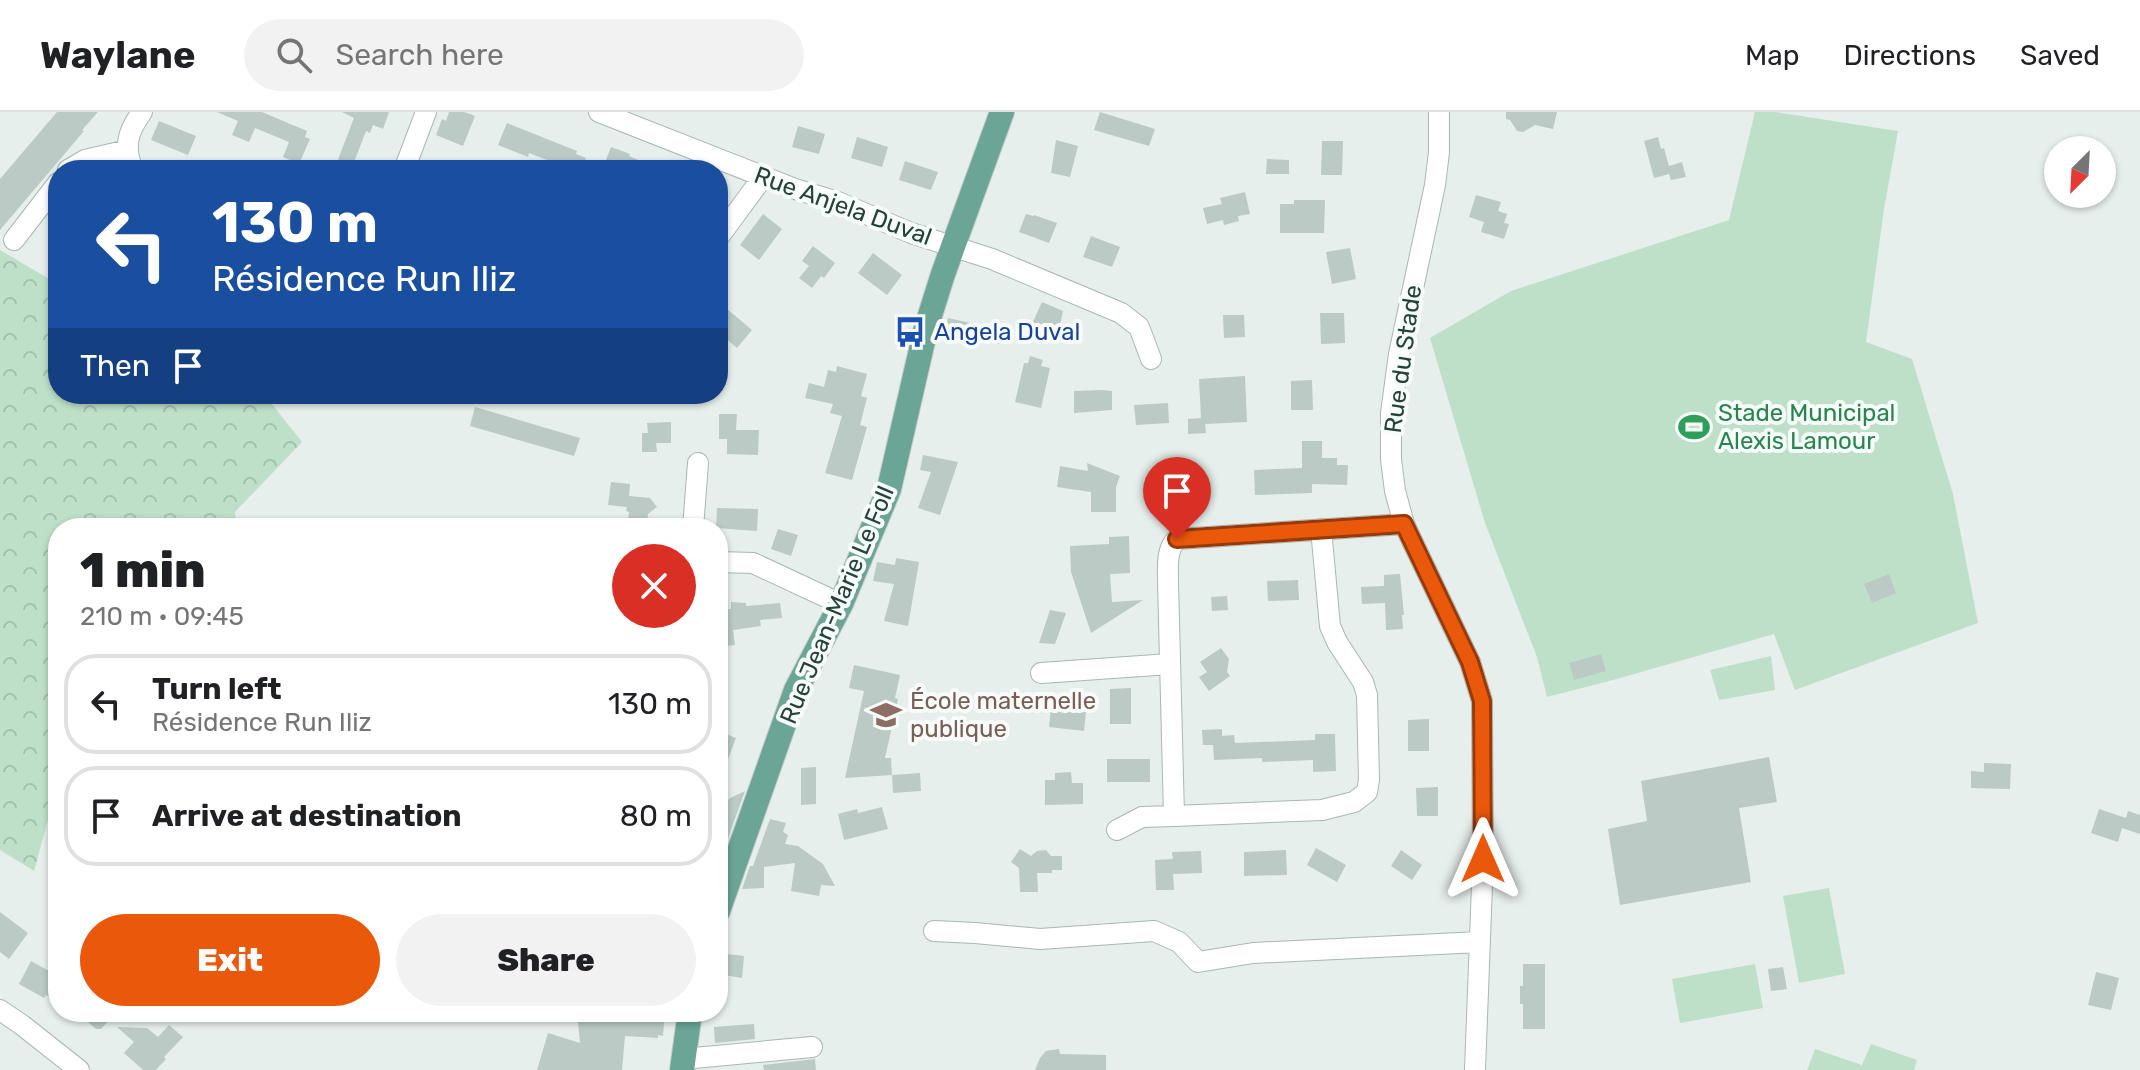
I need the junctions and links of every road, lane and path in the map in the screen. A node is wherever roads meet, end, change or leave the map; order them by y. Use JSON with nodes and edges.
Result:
{"nodes":[{"id":1,"x":142,"y":112,"type":"edge"},
{"id":2,"x":426,"y":112,"type":"edge"},
{"id":3,"x":599,"y":112,"type":"edge"},
{"id":4,"x":1002,"y":112,"type":"edge"},
{"id":5,"x":1439,"y":112,"type":"edge"},
{"id":6,"x":85,"y":160,"type":"edge"},
{"id":7,"x":130,"y":160,"type":"edge"},
{"id":8,"x":408,"y":160,"type":"edge"},
{"id":9,"x":720,"y":160,"type":"edge"},
{"id":10,"x":728,"y":163,"type":"edge"},
{"id":11,"x":763,"y":177,"type":"junction"},
{"id":12,"x":48,"y":196,"type":"edge"},
{"id":13,"x":728,"y":224,"type":"edge"},
{"id":14,"x":14,"y":240,"type":"dead end"},
{"id":15,"x":954,"y":245,"type":"junction"},
{"id":16,"x":1151,"y":359,"type":"dead end"},
{"id":17,"x":698,"y":463,"type":"dead end"},
{"id":18,"x":694,"y":518,"type":"edge"},
{"id":19,"x":1404,"y":524,"type":"junction"},
{"id":20,"x":1321,"y":529,"type":"junction"},
{"id":21,"x":728,"y":562,"type":"edge"},
{"id":22,"x":841,"y":604,"type":"junction"},
{"id":23,"x":1170,"y":664,"type":"junction"},
{"id":24,"x":1041,"y":673,"type":"dead end"},
{"id":25,"x":1174,"y":816,"type":"junction"},
{"id":26,"x":1117,"y":830,"type":"dead end"},
{"id":27,"x":728,"y":883,"type":"edge"},
{"id":28,"x":934,"y":931,"type":"dead end"},
{"id":29,"x":1480,"y":942,"type":"junction"},
{"id":30,"x":0,"y":1010,"type":"edge"},
{"id":31,"x":689,"y":1022,"type":"edge"},
{"id":32,"x":812,"y":1047,"type":"dead end"},
{"id":33,"x":683,"y":1064,"type":"edge"},
{"id":34,"x":79,"y":1070,"type":"edge"},
{"id":35,"x":1475,"y":1070,"type":"edge"}],
"edges":[{"from":1,"to":7,"type":"street"},
{"from":2,"to":8,"type":"street"},
{"from":3,"to":9,"type":"street","name":"Rue Anjela Duval"},
{"from":4,"to":15,"type":"main road","name":"Rue Jean-Marie Le Foll"},
{"from":5,"to":19,"type":"street","name":"Rue du Stade"},
{"from":6,"to":7,"type":"street"},
{"from":10,"to":11,"type":"street","name":"Rue Anjela Duval"},
{"from":11,"to":13,"type":"street"},
{"from":11,"to":15,"type":"street","name":"Rue Anjela Duval"},
{"from":12,"to":14,"type":"street"},
{"from":15,"to":16,"type":"street","name":"Rue Anjela Duval"},
{"from":15,"to":22,"type":"main road","name":"Rue Jean-Marie Le Foll"},
{"from":17,"to":18,"type":"street"},
{"from":19,"to":20,"type":"street"},
{"from":19,"to":29,"type":"street","name":"Rue du Stade"},
{"from":20,"to":23,"type":"street"},
{"from":20,"to":25,"type":"street"},
{"from":21,"to":22,"type":"street"},
{"from":22,"to":27,"type":"main road","name":"Rue Jean-Marie Le Foll"},
{"from":23,"to":24,"type":"street"},
{"from":23,"to":25,"type":"street"},
{"from":25,"to":26,"type":"street"},
{"from":28,"to":29,"type":"street"},
{"from":29,"to":35,"type":"street","name":"Rue du Stade"},
{"from":30,"to":34,"type":"street"},
{"from":31,"to":33,"type":"main road"},
{"from":32,"to":33,"type":"street"}]}
